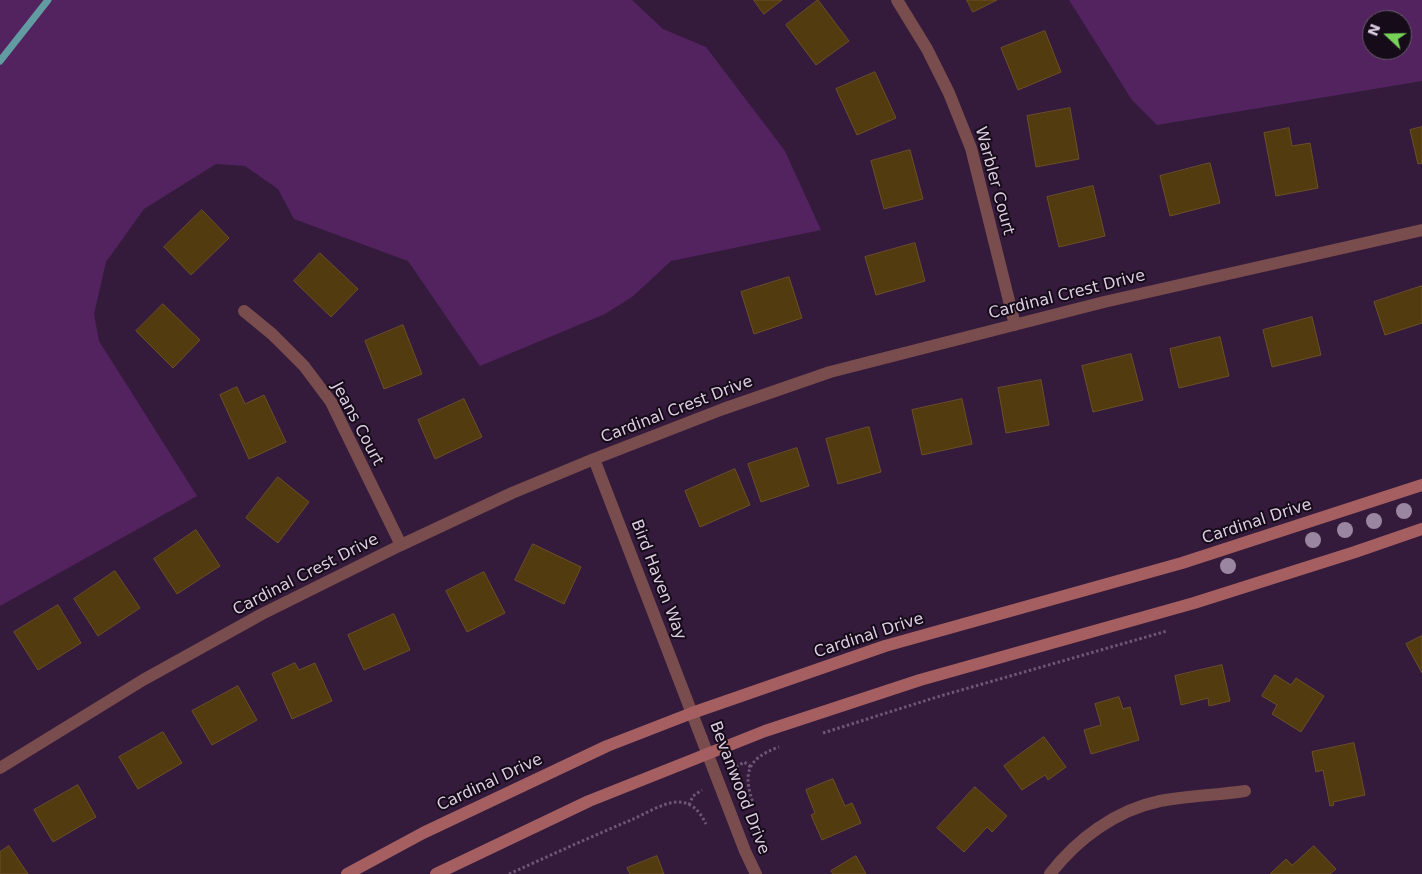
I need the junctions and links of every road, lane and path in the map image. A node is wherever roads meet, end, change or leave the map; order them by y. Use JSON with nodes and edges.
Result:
{"nodes":[{"id":1,"x":896,"y":0,"type":"edge"},
{"id":2,"x":1422,"y":230,"type":"edge"},
{"id":3,"x":244,"y":312,"type":"dead end"},
{"id":4,"x":1015,"y":325,"type":"junction"},
{"id":5,"x":594,"y":459,"type":"junction"},
{"id":6,"x":1422,"y":485,"type":"edge"},
{"id":7,"x":1422,"y":529,"type":"edge"},
{"id":8,"x":401,"y":545,"type":"junction"},
{"id":9,"x":1172,"y":630,"type":"dead end"},
{"id":10,"x":692,"y":713,"type":"junction"},
{"id":11,"x":816,"y":735,"type":"dead end"},
{"id":12,"x":781,"y":746,"type":"dead end"},
{"id":13,"x":708,"y":754,"type":"junction"},
{"id":14,"x":744,"y":762,"type":"dead end"},
{"id":15,"x":750,"y":767,"type":"junction"},
{"id":16,"x":0,"y":768,"type":"edge"},
{"id":17,"x":1244,"y":792,"type":"dead end"},
{"id":18,"x":693,"y":796,"type":"dead end"},
{"id":19,"x":690,"y":805,"type":"junction"},
{"id":20,"x":754,"y":806,"type":"dead end"},
{"id":21,"x":706,"y":824,"type":"dead end"},
{"id":22,"x":347,"y":874,"type":"edge"},
{"id":23,"x":436,"y":874,"type":"edge"},
{"id":24,"x":508,"y":874,"type":"edge"},
{"id":25,"x":756,"y":874,"type":"edge"},
{"id":26,"x":1050,"y":874,"type":"edge"}],
"edges":[{"from":1,"to":4,"type":"street","name":"Warbler Court"},
{"from":2,"to":4,"type":"street","name":"Cardinal Crest Drive"},
{"from":3,"to":8,"type":"street","name":"Jeans Court"},
{"from":4,"to":5,"type":"street","name":"Cardinal Crest Drive"},
{"from":5,"to":8,"type":"street","name":"Cardinal Crest Drive"},
{"from":5,"to":10,"type":"street","name":"Bird Haven Way"},
{"from":6,"to":10,"type":"main road","name":"Cardinal Drive"},
{"from":7,"to":13,"type":"main road"},
{"from":8,"to":16,"type":"street","name":"Cardinal Crest Drive"},
{"from":9,"to":11,"type":"path"},
{"from":10,"to":13,"type":"street","name":"Bevanwood Drive"},
{"from":10,"to":22,"type":"main road","name":"Cardinal Drive"},
{"from":12,"to":15,"type":"path"},
{"from":13,"to":23,"type":"main road"},
{"from":13,"to":25,"type":"street","name":"Bevanwood Drive"},
{"from":14,"to":15,"type":"path"},
{"from":15,"to":20,"type":"path"},
{"from":17,"to":26,"type":"street"},
{"from":18,"to":19,"type":"path"},
{"from":19,"to":21,"type":"path"},
{"from":19,"to":24,"type":"path"}]}
